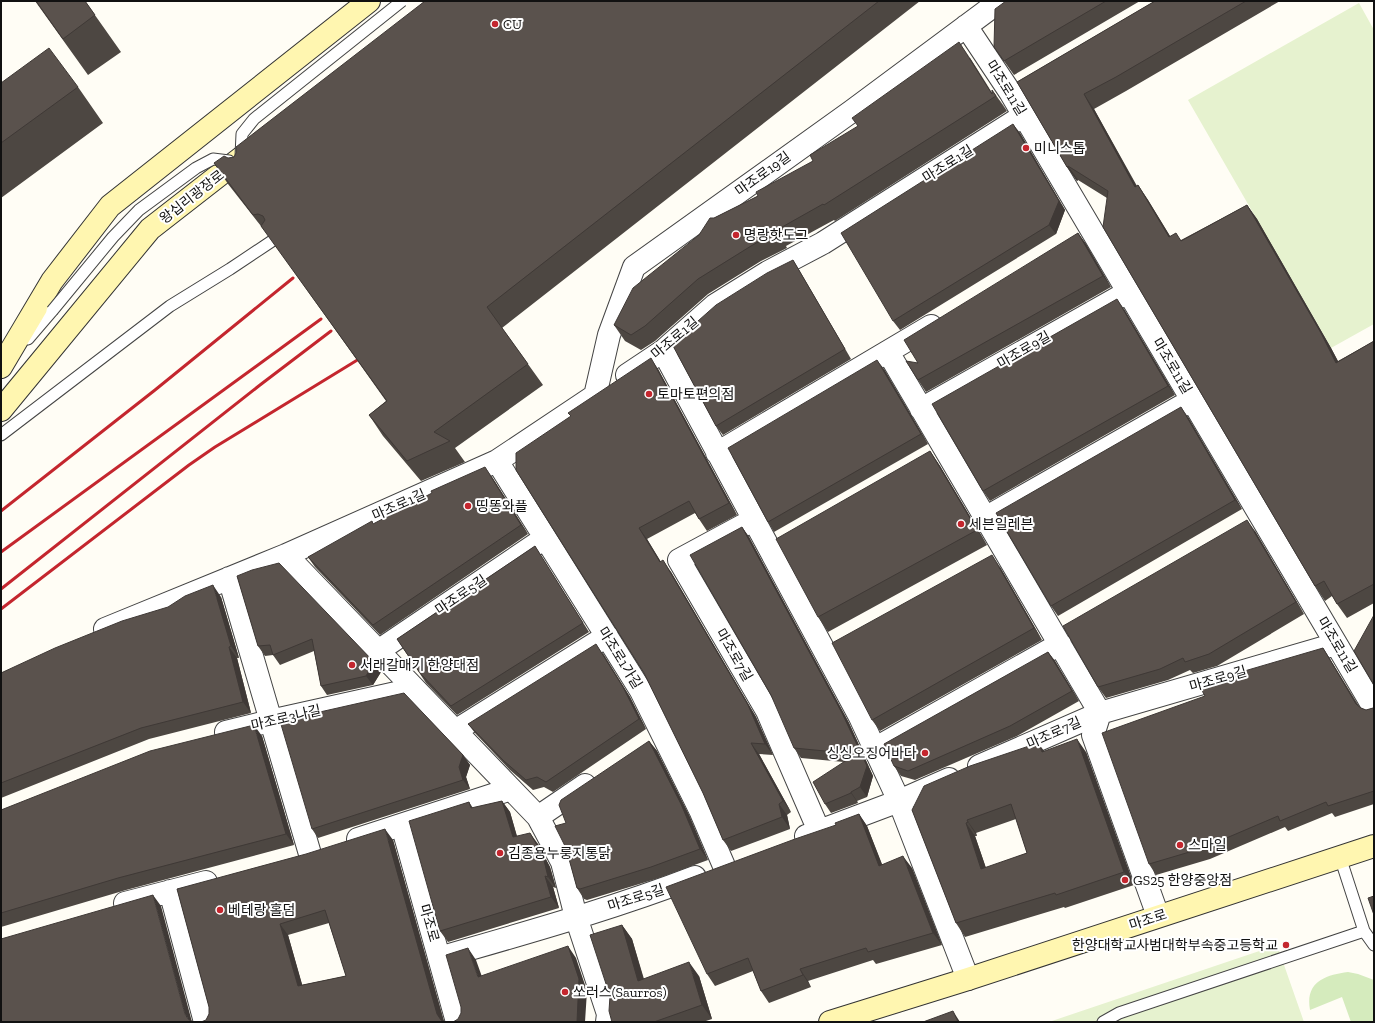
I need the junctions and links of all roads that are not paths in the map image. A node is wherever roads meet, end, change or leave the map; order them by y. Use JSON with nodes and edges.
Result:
{"nodes":[{"id":1,"x":369,"y":1,"type":"edge"},
{"id":2,"x":403,"y":1,"type":"edge"},
{"id":3,"x":1000,"y":1,"type":"edge"},
{"id":4,"x":966,"y":26,"type":"junction"},
{"id":5,"x":1030,"y":80,"type":"edge"},
{"id":6,"x":1010,"y":92,"type":"junction"},
{"id":7,"x":1023,"y":116,"type":"junction"},
{"id":8,"x":262,"y":142,"type":"edge"},
{"id":9,"x":272,"y":241,"type":"edge"},
{"id":10,"x":1128,"y":292,"type":"junction"},
{"id":11,"x":948,"y":315,"type":"edge"},
{"id":12,"x":663,"y":351,"type":"junction"},
{"id":13,"x":888,"y":352,"type":"junction"},
{"id":14,"x":1,"y":368,"type":"edge"},
{"id":15,"x":596,"y":396,"type":"junction"},
{"id":16,"x":1192,"y":400,"type":"junction"},
{"id":17,"x":921,"y":409,"type":"junction"},
{"id":18,"x":1,"y":410,"type":"edge"},
{"id":19,"x":1,"y":435,"type":"edge"},
{"id":20,"x":717,"y":453,"type":"junction"},
{"id":21,"x":496,"y":461,"type":"junction"},
{"id":22,"x":985,"y":518,"type":"junction"},
{"id":23,"x":754,"y":520,"type":"junction"},
{"id":24,"x":545,"y":538,"type":"junction"},
{"id":25,"x":790,"y":538,"type":"edge"},
{"id":26,"x":770,"y":549,"type":"junction"},
{"id":27,"x":1004,"y":550,"type":"junction"},
{"id":28,"x":286,"y":555,"type":"junction"},
{"id":29,"x":984,"y":561,"type":"edge"},
{"id":30,"x":229,"y":578,"type":"junction"},
{"id":31,"x":1060,"y":634,"type":"junction"},
{"id":32,"x":86,"y":636,"type":"edge"},
{"id":33,"x":607,"y":636,"type":"junction"},
{"id":34,"x":843,"y":638,"type":"edge"},
{"id":35,"x":1336,"y":644,"type":"junction"},
{"id":36,"x":823,"y":649,"type":"junction"},
{"id":37,"x":378,"y":651,"type":"junction"},
{"id":38,"x":414,"y":689,"type":"junction"},
{"id":39,"x":1374,"y":708,"type":"edge"},
{"id":40,"x":1100,"y":713,"type":"junction"},
{"id":41,"x":270,"y":721,"type":"junction"},
{"id":42,"x":455,"y":731,"type":"junction"},
{"id":43,"x":662,"y":732,"type":"junction"},
{"id":44,"x":208,"y":737,"type":"edge"},
{"id":45,"x":642,"y":746,"type":"edge"},
{"id":46,"x":874,"y":749,"type":"junction"},
{"id":47,"x":603,"y":772,"type":"edge"},
{"id":48,"x":511,"y":789,"type":"junction"},
{"id":49,"x":899,"y":801,"type":"junction"},
{"id":50,"x":538,"y":817,"type":"junction"},
{"id":51,"x":402,"y":825,"type":"junction"},
{"id":52,"x":818,"y":831,"type":"junction"},
{"id":53,"x":785,"y":844,"type":"edge"},
{"id":54,"x":1374,"y":846,"type":"edge"},
{"id":55,"x":310,"y":854,"type":"junction"},
{"id":56,"x":1340,"y":857,"type":"junction"},
{"id":57,"x":745,"y":859,"type":"edge"},
{"id":58,"x":288,"y":860,"type":"edge"},
{"id":59,"x":724,"y":866,"type":"junction"},
{"id":60,"x":221,"y":878,"type":"edge"},
{"id":61,"x":170,"y":892,"type":"junction"},
{"id":62,"x":106,"y":909,"type":"edge"},
{"id":63,"x":1158,"y":916,"type":"junction"},
{"id":64,"x":576,"y":917,"type":"junction"},
{"id":65,"x":1364,"y":931,"type":"junction"},
{"id":66,"x":1374,"y":945,"type":"edge"},
{"id":67,"x":439,"y":958,"type":"junction"},
{"id":68,"x":968,"y":979,"type":"junction"},
{"id":69,"x":205,"y":1022,"type":"edge"},
{"id":70,"x":457,"y":1022,"type":"edge"},
{"id":71,"x":607,"y":1022,"type":"edge"},
{"id":72,"x":830,"y":1022,"type":"edge"},
{"id":73,"x":1103,"y":1022,"type":"edge"}],
"edges":[{"from":1,"to":14,"type":"street"},
{"from":2,"to":14,"type":"lane","bridge":true},
{"from":3,"to":4,"type":"street","name":"마조로19길"},
{"from":4,"to":6,"type":"street","name":"마조로11길"},
{"from":4,"to":15,"type":"street","name":"마조로19길"},
{"from":5,"to":6,"type":"street"},
{"from":6,"to":7,"type":"street","name":"마조로11길"},
{"from":7,"to":10,"type":"street","name":"마조로11길"},
{"from":7,"to":12,"type":"street","name":"마조로1길"},
{"from":8,"to":18,"type":"street","name":"왕십리광장로"},
{"from":9,"to":19,"type":"lane"},
{"from":10,"to":16,"type":"street","name":"마조로11길"},
{"from":10,"to":17,"type":"street","name":"마조로9길"},
{"from":11,"to":13,"type":"street"},
{"from":12,"to":15,"type":"street","name":"마조로1길"},
{"from":12,"to":20,"type":"street"},
{"from":13,"to":17,"type":"street"},
{"from":13,"to":20,"type":"street"},
{"from":15,"to":21,"type":"street","name":"마조로1길"},
{"from":16,"to":22,"type":"street"},
{"from":16,"to":35,"type":"street","name":"마조로11길"},
{"from":17,"to":22,"type":"street"},
{"from":20,"to":23,"type":"street"},
{"from":21,"to":24,"type":"street","name":"마조로1가길"},
{"from":21,"to":28,"type":"street","name":"마조로1길"},
{"from":22,"to":27,"type":"street"},
{"from":23,"to":26,"type":"street"},
{"from":23,"to":52,"type":"street","name":"마조로7길"},
{"from":24,"to":33,"type":"street","name":"마조로1가길"},
{"from":24,"to":37,"type":"street","name":"마조로5길"},
{"from":25,"to":26,"type":"street"},
{"from":26,"to":36,"type":"street"},
{"from":27,"to":29,"type":"street"},
{"from":27,"to":31,"type":"street"},
{"from":28,"to":30,"type":"street","name":"마조로1길"},
{"from":28,"to":37,"type":"street"},
{"from":30,"to":32,"type":"street","name":"마조로1길"},
{"from":30,"to":41,"type":"street"},
{"from":31,"to":40,"type":"street"},
{"from":31,"to":46,"type":"street"},
{"from":33,"to":42,"type":"street"},
{"from":33,"to":43,"type":"street","name":"마조로1가길"},
{"from":34,"to":36,"type":"street"},
{"from":35,"to":39,"type":"street","name":"마조로11길"},
{"from":35,"to":40,"type":"street","name":"마조로9길"},
{"from":36,"to":46,"type":"street"},
{"from":37,"to":38,"type":"street"},
{"from":38,"to":41,"type":"street","name":"마조로3나길"},
{"from":38,"to":42,"type":"street"},
{"from":40,"to":49,"type":"street","name":"마조로7길"},
{"from":40,"to":63,"type":"street"},
{"from":41,"to":44,"type":"street","name":"마조로3나길"},
{"from":41,"to":55,"type":"street"},
{"from":42,"to":48,"type":"street"},
{"from":43,"to":45,"type":"street"},
{"from":43,"to":59,"type":"street","name":"마조로1가길"},
{"from":46,"to":49,"type":"street"},
{"from":47,"to":50,"type":"street"},
{"from":48,"to":50,"type":"street"},
{"from":48,"to":51,"type":"street"},
{"from":49,"to":52,"type":"street"},
{"from":49,"to":68,"type":"street"},
{"from":50,"to":64,"type":"street"},
{"from":51,"to":55,"type":"street"},
{"from":51,"to":67,"type":"street","name":"마조로"},
{"from":52,"to":53,"type":"street"},
{"from":54,"to":56,"type":"street","name":"마조로"},
{"from":55,"to":58,"type":"street"},
{"from":56,"to":63,"type":"street","name":"마조로"},
{"from":56,"to":65,"type":"lane"},
{"from":57,"to":59,"type":"street","name":"마조로5길"},
{"from":59,"to":64,"type":"street","name":"마조로5길"},
{"from":60,"to":61,"type":"street"},
{"from":61,"to":62,"type":"street"},
{"from":61,"to":69,"type":"street"},
{"from":63,"to":68,"type":"street","name":"마조로"},
{"from":64,"to":67,"type":"street","name":"마조로5길"},
{"from":64,"to":71,"type":"street"},
{"from":65,"to":66,"type":"lane"},
{"from":65,"to":73,"type":"lane"},
{"from":67,"to":70,"type":"street","name":"마조로"},
{"from":68,"to":72,"type":"street","name":"마조로"}]}
